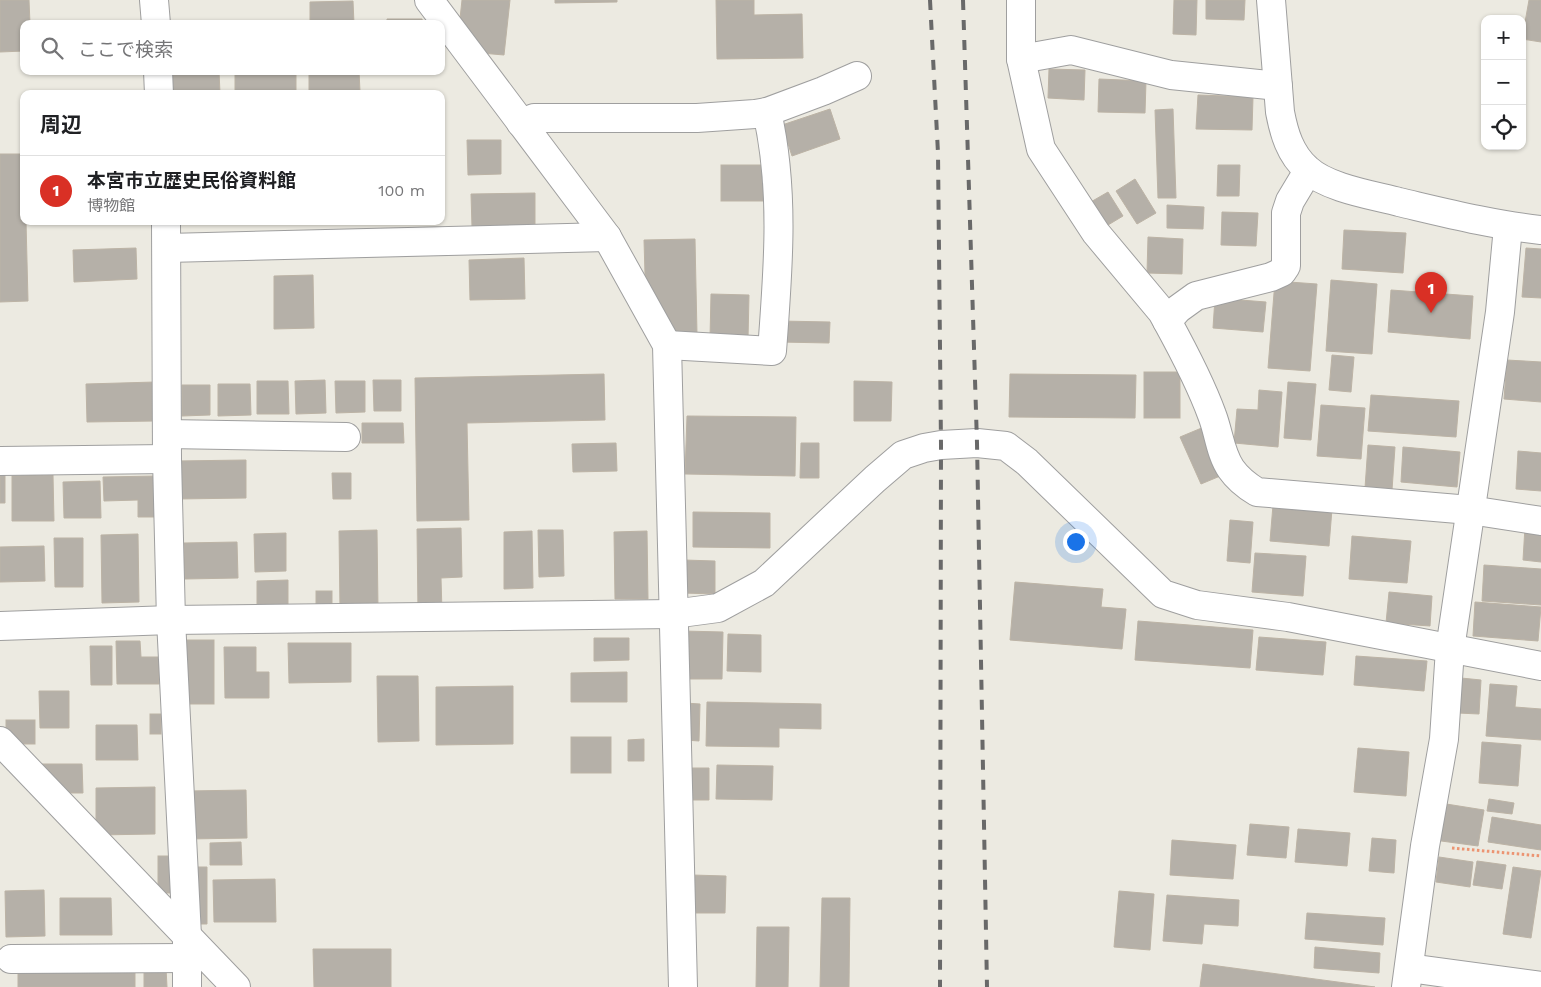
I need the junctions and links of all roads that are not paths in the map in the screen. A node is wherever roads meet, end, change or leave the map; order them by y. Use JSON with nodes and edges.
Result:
{"nodes":[{"id":1,"x":154,"y":0,"type":"edge"},
{"id":2,"x":429,"y":0,"type":"edge"},
{"id":3,"x":1020,"y":0,"type":"edge"},
{"id":4,"x":1270,"y":0,"type":"edge"},
{"id":5,"x":156,"y":20,"type":"edge"},
{"id":6,"x":444,"y":20,"type":"edge"},
{"id":7,"x":445,"y":21,"type":"edge"},
{"id":8,"x":1021,"y":59,"type":"junction"},
{"id":9,"x":158,"y":75,"type":"edge"},
{"id":10,"x":857,"y":76,"type":"dead end"},
{"id":11,"x":1278,"y":86,"type":"junction"},
{"id":12,"x":159,"y":90,"type":"edge"},
{"id":13,"x":767,"y":112,"type":"junction"},
{"id":14,"x":521,"y":123,"type":"junction"},
{"id":15,"x":1308,"y":171,"type":"junction"},
{"id":16,"x":1508,"y":227,"type":"junction"},
{"id":17,"x":1541,"y":230,"type":"edge"},
{"id":18,"x":166,"y":234,"type":"edge"},
{"id":19,"x":607,"y":237,"type":"junction"},
{"id":20,"x":1167,"y":321,"type":"junction"},
{"id":21,"x":667,"y":345,"type":"junction"},
{"id":22,"x":346,"y":437,"type":"dead end"},
{"id":23,"x":167,"y":447,"type":"junction"},
{"id":24,"x":0,"y":461,"type":"edge"},
{"id":25,"x":1470,"y":510,"type":"junction"},
{"id":26,"x":1541,"y":521,"type":"edge"},
{"id":27,"x":673,"y":614,"type":"junction"},
{"id":28,"x":171,"y":620,"type":"junction"},
{"id":29,"x":0,"y":626,"type":"edge"},
{"id":30,"x":1450,"y":649,"type":"junction"},
{"id":31,"x":1541,"y":666,"type":"edge"},
{"id":32,"x":0,"y":741,"type":"edge"},
{"id":33,"x":187,"y":947,"type":"junction"},
{"id":34,"x":10,"y":959,"type":"dead end"},
{"id":35,"x":1407,"y":978,"type":"edge"},
{"id":36,"x":1541,"y":986,"type":"edge"},
{"id":37,"x":187,"y":987,"type":"edge"},
{"id":38,"x":236,"y":987,"type":"edge"},
{"id":39,"x":683,"y":987,"type":"edge"}],
"edges":[{"from":1,"to":5,"type":"street"},
{"from":2,"to":6,"type":"street"},
{"from":3,"to":8,"type":"street"},
{"from":4,"to":11,"type":"street"},
{"from":7,"to":14,"type":"street"},
{"from":8,"to":11,"type":"street"},
{"from":8,"to":20,"type":"street"},
{"from":9,"to":12,"type":"street"},
{"from":10,"to":13,"type":"street"},
{"from":11,"to":15,"type":"street"},
{"from":13,"to":14,"type":"street"},
{"from":13,"to":21,"type":"street"},
{"from":14,"to":19,"type":"street"},
{"from":15,"to":16,"type":"street"},
{"from":15,"to":20,"type":"street"},
{"from":16,"to":17,"type":"street"},
{"from":16,"to":25,"type":"street"},
{"from":18,"to":19,"type":"street"},
{"from":18,"to":23,"type":"street"},
{"from":19,"to":21,"type":"street"},
{"from":20,"to":25,"type":"street"},
{"from":21,"to":27,"type":"street"},
{"from":22,"to":23,"type":"street"},
{"from":23,"to":24,"type":"street"},
{"from":23,"to":28,"type":"street"},
{"from":25,"to":26,"type":"street"},
{"from":25,"to":30,"type":"street"},
{"from":27,"to":28,"type":"street"},
{"from":27,"to":30,"type":"street"},
{"from":27,"to":39,"type":"street"},
{"from":28,"to":29,"type":"street"},
{"from":28,"to":33,"type":"street"},
{"from":30,"to":31,"type":"street"},
{"from":30,"to":35,"type":"street"},
{"from":32,"to":33,"type":"street"},
{"from":33,"to":34,"type":"street"},
{"from":33,"to":37,"type":"street"},
{"from":33,"to":38,"type":"street"},
{"from":35,"to":36,"type":"street"}]}
